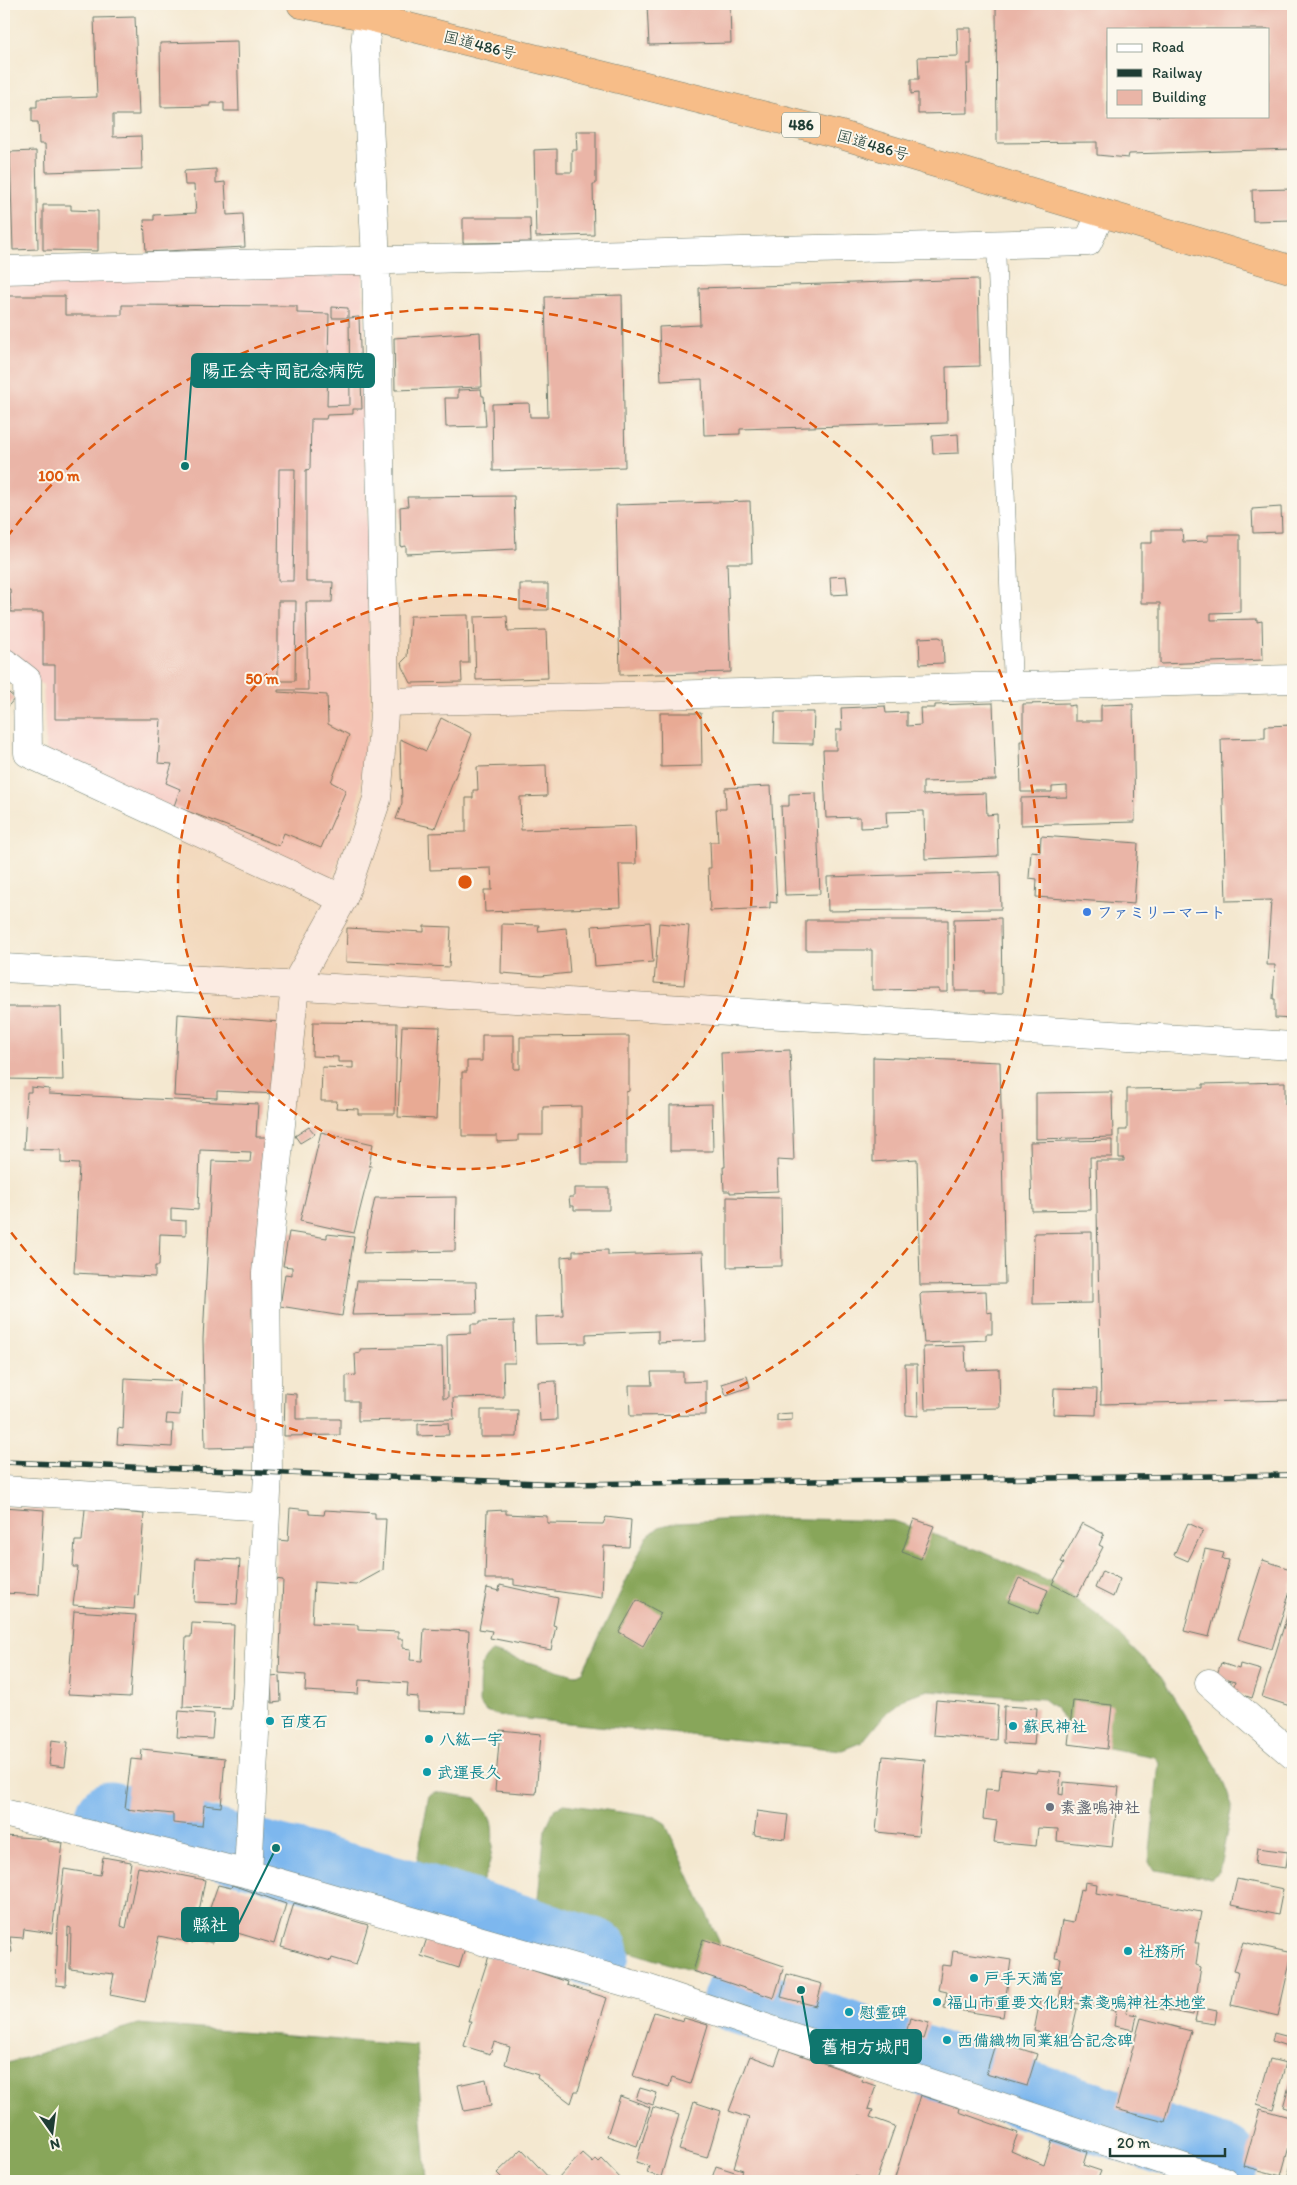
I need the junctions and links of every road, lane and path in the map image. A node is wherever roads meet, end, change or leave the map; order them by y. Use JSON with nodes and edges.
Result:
{"nodes":[{"id":1,"x":301,"y":4,"type":"edge"},
{"id":2,"x":369,"y":10,"type":"edge"},
{"id":3,"x":1100,"y":213,"type":"junction"},
{"id":4,"x":996,"y":244,"type":"junction"},
{"id":5,"x":376,"y":260,"type":"junction"},
{"id":6,"x":4,"y":270,"type":"edge"},
{"id":7,"x":1293,"y":270,"type":"edge"},
{"id":8,"x":4,"y":662,"type":"edge"},
{"id":9,"x":1293,"y":679,"type":"edge"},
{"id":10,"x":1014,"y":686,"type":"junction"},
{"id":11,"x":385,"y":702,"type":"junction"},
{"id":12,"x":343,"y":899,"type":"junction"},
{"id":13,"x":4,"y":968,"type":"edge"},
{"id":14,"x":295,"y":985,"type":"junction"},
{"id":15,"x":1293,"y":1046,"type":"edge"},
{"id":16,"x":4,"y":1490,"type":"edge"},
{"id":17,"x":265,"y":1507,"type":"junction"},
{"id":18,"x":1210,"y":1683,"type":"dead end"},
{"id":19,"x":1293,"y":1755,"type":"edge"},
{"id":20,"x":4,"y":1813,"type":"edge"},
{"id":21,"x":248,"y":1874,"type":"junction"},
{"id":22,"x":1224,"y":2181,"type":"edge"}],
"edges":[{"from":1,"to":2,"type":"highway","name":"国道486号","number":"486"},
{"from":2,"to":3,"type":"highway","name":"国道486号","number":"486"},
{"from":2,"to":5,"type":"street"},
{"from":3,"to":4,"type":"street"},
{"from":3,"to":7,"type":"highway","name":"国道486号","number":"486"},
{"from":4,"to":5,"type":"street"},
{"from":4,"to":10,"type":"lane"},
{"from":5,"to":6,"type":"street"},
{"from":5,"to":11,"type":"street"},
{"from":8,"to":12,"type":"street"},
{"from":9,"to":10,"type":"street"},
{"from":10,"to":11,"type":"street"},
{"from":11,"to":12,"type":"street"},
{"from":12,"to":14,"type":"street"},
{"from":13,"to":14,"type":"street"},
{"from":14,"to":15,"type":"street"},
{"from":14,"to":17,"type":"street"},
{"from":16,"to":17,"type":"street"},
{"from":17,"to":21,"type":"street"},
{"from":18,"to":19,"type":"street"},
{"from":20,"to":21,"type":"street"},
{"from":21,"to":22,"type":"street"}]}
